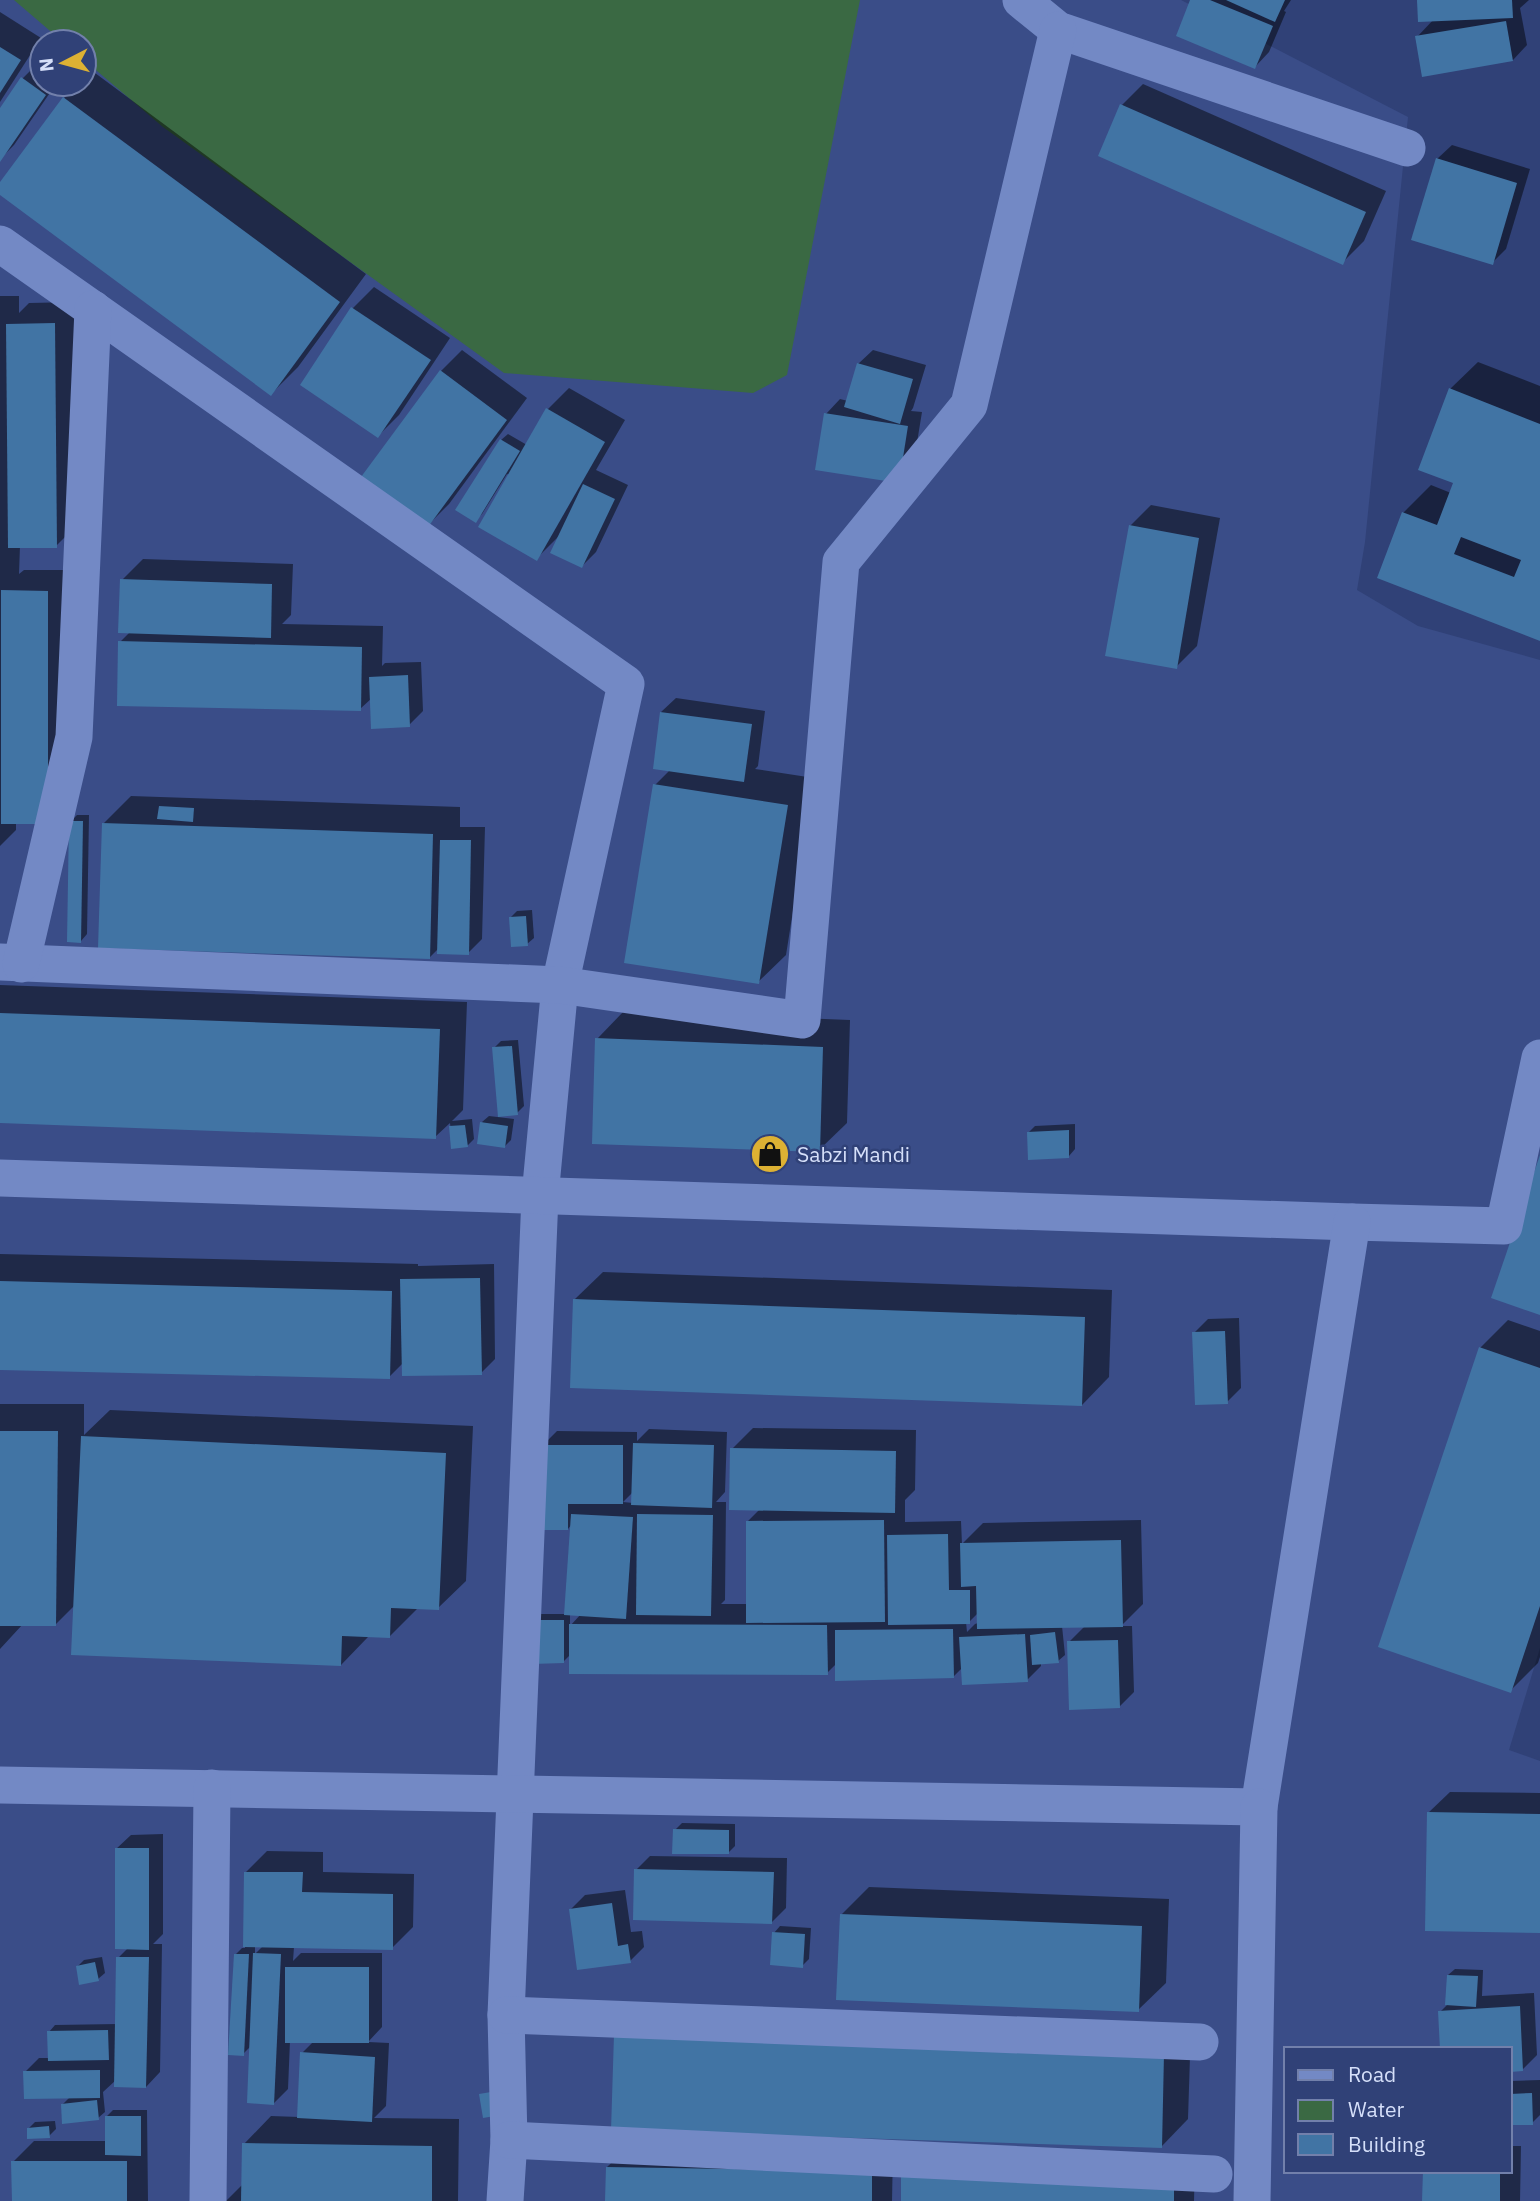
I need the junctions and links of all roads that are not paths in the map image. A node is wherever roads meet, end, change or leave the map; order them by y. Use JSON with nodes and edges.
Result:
{"nodes":[{"id":1,"x":1021,"y":0,"type":"edge"},
{"id":2,"x":1058,"y":30,"type":"junction"},
{"id":3,"x":1407,"y":148,"type":"dead end"},
{"id":4,"x":0,"y":244,"type":"edge"},
{"id":5,"x":93,"y":309,"type":"junction"},
{"id":6,"x":11,"y":963,"type":"edge"},
{"id":7,"x":560,"y":985,"type":"junction"},
{"id":8,"x":1540,"y":1058,"type":"edge"},
{"id":9,"x":0,"y":1178,"type":"edge"},
{"id":10,"x":540,"y":1196,"type":"junction"},
{"id":11,"x":1352,"y":1223,"type":"junction"},
{"id":12,"x":0,"y":1785,"type":"edge"},
{"id":13,"x":212,"y":1788,"type":"junction"},
{"id":14,"x":515,"y":1794,"type":"junction"},
{"id":15,"x":1259,"y":1807,"type":"junction"},
{"id":16,"x":506,"y":2015,"type":"junction"},
{"id":17,"x":1200,"y":2042,"type":"dead end"},
{"id":18,"x":509,"y":2140,"type":"junction"},
{"id":19,"x":1213,"y":2174,"type":"dead end"},
{"id":20,"x":208,"y":2201,"type":"edge"},
{"id":21,"x":505,"y":2201,"type":"edge"},
{"id":22,"x":1252,"y":2201,"type":"edge"}],
"edges":[{"from":1,"to":2,"type":"street"},
{"from":2,"to":3,"type":"street"},
{"from":2,"to":7,"type":"street"},
{"from":4,"to":5,"type":"street"},
{"from":5,"to":6,"type":"street"},
{"from":5,"to":7,"type":"street"},
{"from":6,"to":7,"type":"street"},
{"from":7,"to":10,"type":"street"},
{"from":8,"to":11,"type":"street"},
{"from":9,"to":10,"type":"street"},
{"from":10,"to":11,"type":"street"},
{"from":10,"to":14,"type":"street"},
{"from":11,"to":15,"type":"street"},
{"from":12,"to":13,"type":"street"},
{"from":13,"to":14,"type":"street"},
{"from":13,"to":20,"type":"street"},
{"from":14,"to":15,"type":"street"},
{"from":14,"to":16,"type":"street"},
{"from":15,"to":22,"type":"street"},
{"from":16,"to":17,"type":"street"},
{"from":16,"to":18,"type":"street"},
{"from":18,"to":19,"type":"street"},
{"from":18,"to":21,"type":"street"}]}
